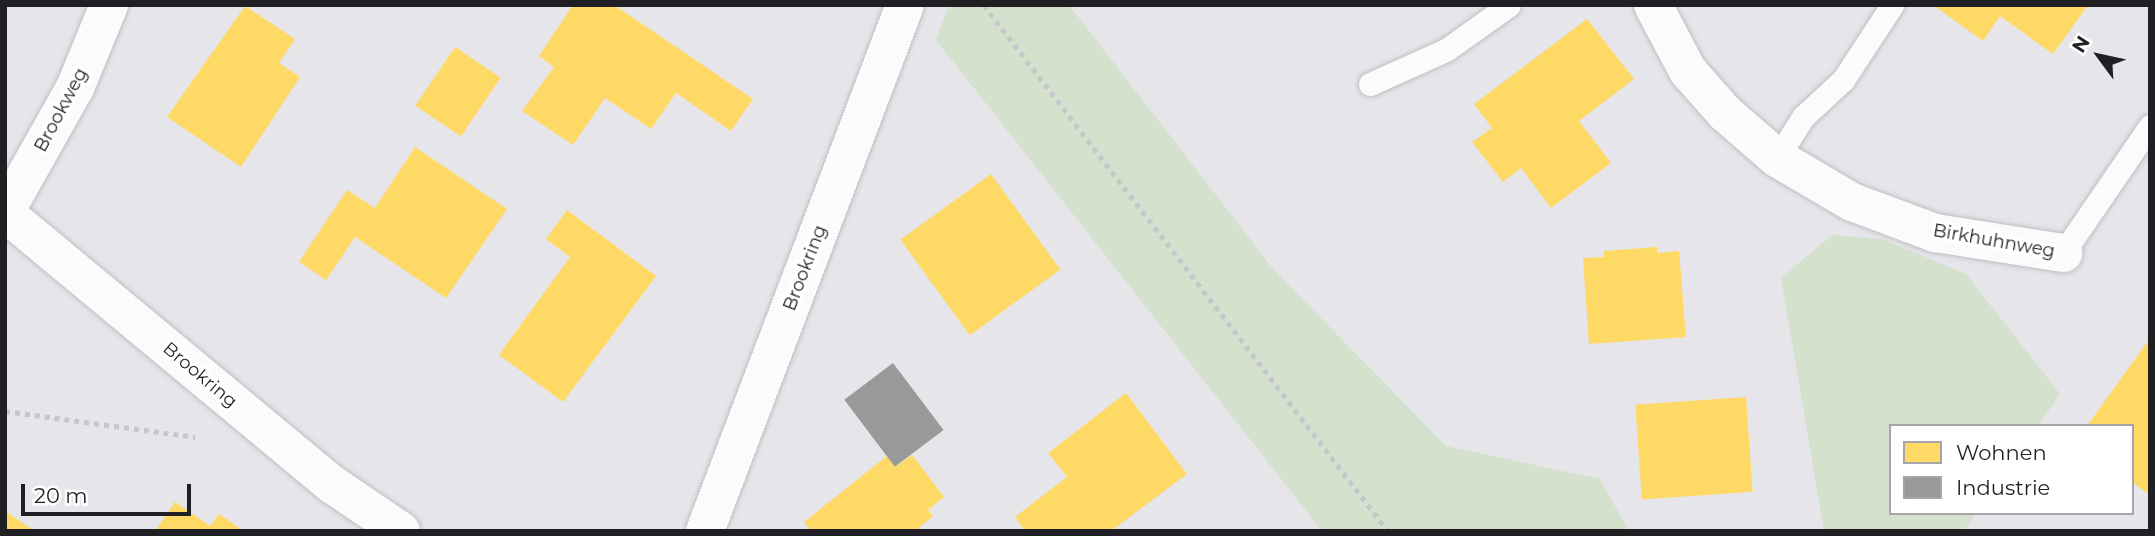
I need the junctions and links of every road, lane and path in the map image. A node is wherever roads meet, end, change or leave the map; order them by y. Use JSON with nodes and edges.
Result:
{"nodes":[{"id":1,"x":108,"y":5,"type":"edge"},
{"id":2,"x":905,"y":5,"type":"edge"},
{"id":3,"x":984,"y":5,"type":"edge"},
{"id":4,"x":1508,"y":5,"type":"edge"},
{"id":5,"x":1653,"y":5,"type":"edge"},
{"id":6,"x":1892,"y":5,"type":"edge"},
{"id":7,"x":1370,"y":84,"type":"dead end"},
{"id":8,"x":2150,"y":126,"type":"edge"},
{"id":9,"x":1777,"y":158,"type":"junction"},
{"id":10,"x":5,"y":212,"type":"edge"},
{"id":11,"x":2063,"y":253,"type":"joint"},
{"id":12,"x":5,"y":411,"type":"edge"},
{"id":13,"x":200,"y":438,"type":"dead end"},
{"id":14,"x":392,"y":528,"type":"edge"},
{"id":15,"x":705,"y":531,"type":"edge"},
{"id":16,"x":1388,"y":531,"type":"edge"}],
"edges":[{"from":1,"to":10,"type":"street","name":"Brookweg"},
{"from":2,"to":15,"type":"street","name":"Brookring"},
{"from":3,"to":16,"type":"path"},
{"from":4,"to":7,"type":"lane"},
{"from":5,"to":9,"type":"street","name":"Birkhuhnweg"},
{"from":6,"to":9,"type":"lane"},
{"from":8,"to":11,"type":"lane","name":"Birkhuhnweg"},
{"from":9,"to":11,"type":"street","name":"Birkhuhnweg"},
{"from":10,"to":14,"type":"street","name":"Brookring"},
{"from":12,"to":13,"type":"path"}]}
